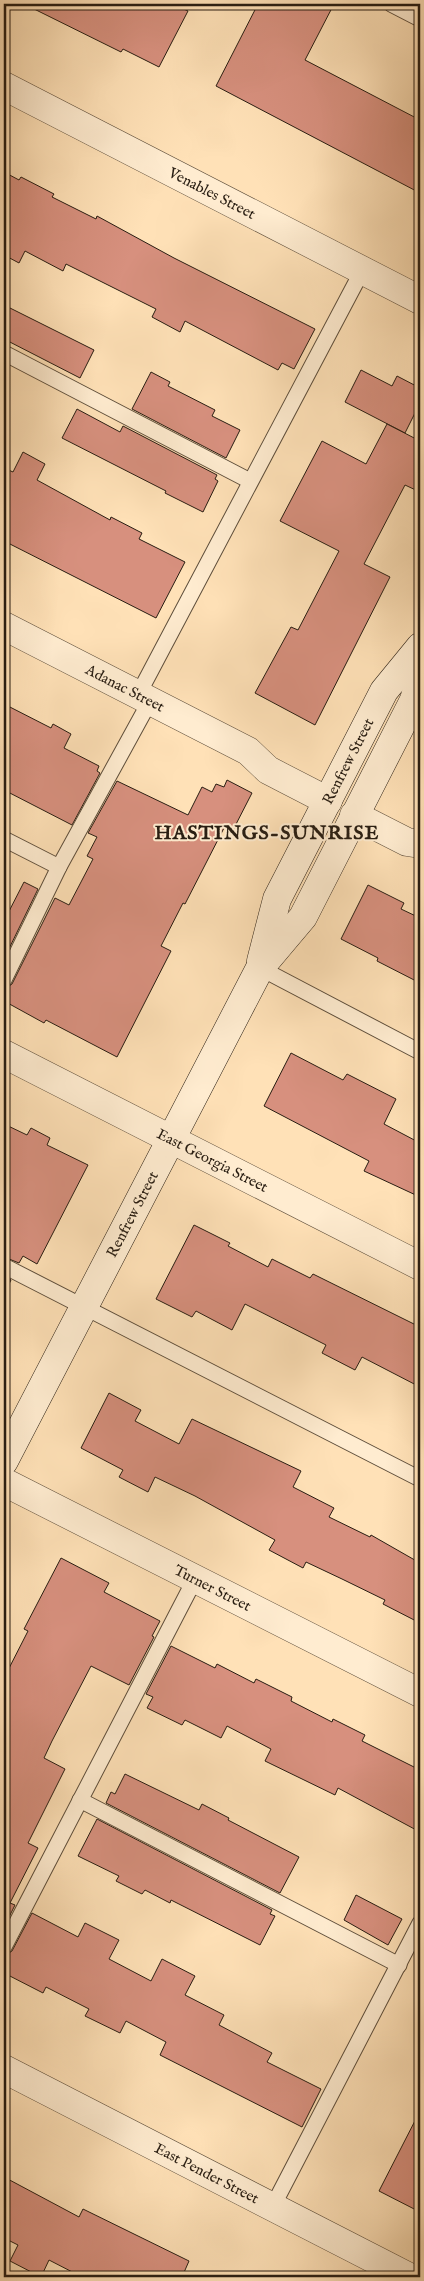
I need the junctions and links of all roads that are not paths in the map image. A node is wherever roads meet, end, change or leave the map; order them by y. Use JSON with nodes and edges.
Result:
{"nodes":[{"id":1,"x":391,"y":4,"type":"edge"},
{"id":2,"x":420,"y":18,"type":"edge"},
{"id":3,"x":4,"y":86,"type":"edge"},
{"id":4,"x":362,"y":271,"type":"junction"},
{"id":5,"x":420,"y":300,"type":"edge"},
{"id":6,"x":4,"y":354,"type":"edge"},
{"id":7,"x":250,"y":481,"type":"junction"},
{"id":8,"x":4,"y":626,"type":"edge"},
{"id":9,"x":420,"y":647,"type":"edge"},
{"id":10,"x":420,"y":678,"type":"edge"},
{"id":11,"x":144,"y":698,"type":"junction"},
{"id":12,"x":332,"y":793,"type":"junction"},
{"id":13,"x":358,"y":807,"type":"junction"},
{"id":14,"x":420,"y":828,"type":"edge"},
{"id":15,"x":4,"y":839,"type":"edge"},
{"id":16,"x":420,"y":844,"type":"edge"},
{"id":17,"x":59,"y":867,"type":"junction"},
{"id":18,"x":260,"y":968,"type":"junction"},
{"id":19,"x":4,"y":980,"type":"edge"},
{"id":20,"x":420,"y":1052,"type":"edge"},
{"id":21,"x":4,"y":1054,"type":"edge"},
{"id":22,"x":171,"y":1139,"type":"junction"},
{"id":23,"x":4,"y":1266,"type":"edge"},
{"id":24,"x":420,"y":1266,"type":"edge"},
{"id":25,"x":82,"y":1306,"type":"junction"},
{"id":26,"x":4,"y":1460,"type":"edge"},
{"id":27,"x":420,"y":1480,"type":"edge"},
{"id":28,"x":4,"y":1482,"type":"edge"},
{"id":29,"x":195,"y":1578,"type":"junction"},
{"id":30,"x":420,"y":1693,"type":"edge"},
{"id":31,"x":80,"y":1800,"type":"junction"},
{"id":32,"x":420,"y":1923,"type":"edge"},
{"id":33,"x":4,"y":1947,"type":"edge"},
{"id":34,"x":398,"y":1965,"type":"junction"},
{"id":35,"x":4,"y":2069,"type":"edge"},
{"id":36,"x":273,"y":2206,"type":"junction"},
{"id":37,"x":409,"y":2277,"type":"edge"}],
"edges":[{"from":1,"to":2,"type":"lane"},
{"from":3,"to":4,"type":"street","name":"Venables Street"},
{"from":4,"to":5,"type":"street","name":"Venables Street"},
{"from":4,"to":7,"type":"lane"},
{"from":6,"to":7,"type":"lane"},
{"from":7,"to":11,"type":"lane"},
{"from":8,"to":11,"type":"street","name":"Adanac Street"},
{"from":9,"to":12,"type":"street","name":"Renfrew Street"},
{"from":10,"to":13,"type":"street","name":"Renfrew Street"},
{"from":11,"to":12,"type":"street","name":"Adanac Street"},
{"from":11,"to":17,"type":"lane"},
{"from":12,"to":18,"type":"street","name":"Renfrew Street"},
{"from":13,"to":14,"type":"street"},
{"from":13,"to":16,"type":"street"},
{"from":13,"to":18,"type":"street","name":"Renfrew Street"},
{"from":15,"to":17,"type":"lane"},
{"from":17,"to":19,"type":"lane"},
{"from":18,"to":20,"type":"lane"},
{"from":18,"to":22,"type":"street","name":"Renfrew Street"},
{"from":21,"to":22,"type":"street","name":"East Georgia Street"},
{"from":22,"to":24,"type":"street","name":"East Georgia Street"},
{"from":22,"to":25,"type":"street","name":"Renfrew Street"},
{"from":23,"to":25,"type":"lane"},
{"from":25,"to":26,"type":"street","name":"Renfrew Street"},
{"from":25,"to":27,"type":"lane"},
{"from":28,"to":29,"type":"street","name":"Turner Street"},
{"from":29,"to":30,"type":"street","name":"Turner Street"},
{"from":29,"to":31,"type":"lane"},
{"from":31,"to":33,"type":"lane"},
{"from":31,"to":34,"type":"lane"},
{"from":32,"to":34,"type":"lane"},
{"from":34,"to":36,"type":"lane"},
{"from":35,"to":36,"type":"street","name":"East Pender Street"},
{"from":36,"to":37,"type":"street","name":"East Pender Street"}]}
